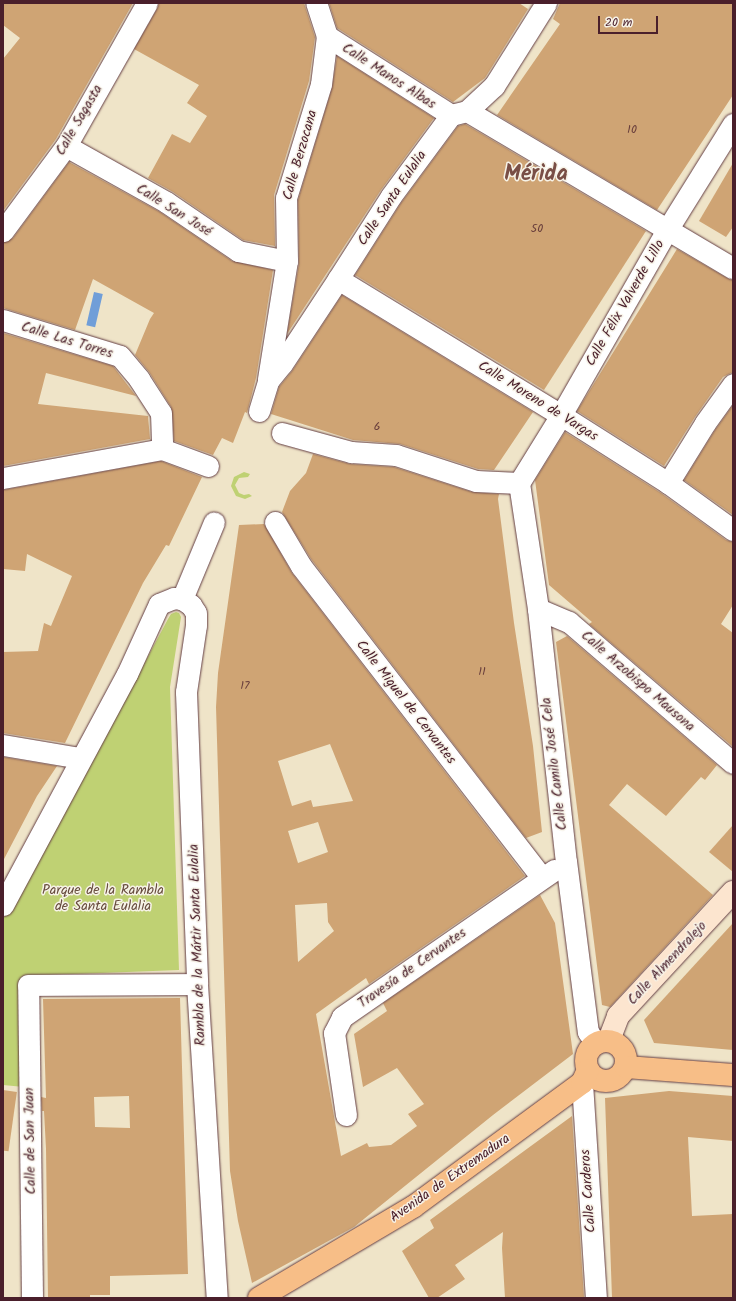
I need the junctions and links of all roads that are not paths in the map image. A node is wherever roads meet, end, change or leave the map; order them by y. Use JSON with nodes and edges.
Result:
{"nodes":[{"id":1,"x":147,"y":3,"type":"edge"},
{"id":2,"x":316,"y":3,"type":"edge"},
{"id":3,"x":537,"y":6,"type":"edge"},
{"id":4,"x":327,"y":36,"type":"junction"},
{"id":5,"x":459,"y":113,"type":"junction"},
{"id":6,"x":733,"y":124,"type":"edge"},
{"id":7,"x":66,"y":146,"type":"junction"},
{"id":8,"x":668,"y":230,"type":"junction"},
{"id":9,"x":3,"y":231,"type":"edge"},
{"id":10,"x":287,"y":261,"type":"junction"},
{"id":11,"x":733,"y":268,"type":"edge"},
{"id":12,"x":338,"y":279,"type":"junction"},
{"id":13,"x":3,"y":320,"type":"edge"},
{"id":14,"x":268,"y":381,"type":"junction"},
{"id":15,"x":733,"y":384,"type":"edge"},
{"id":16,"x":259,"y":411,"type":"dead end"},
{"id":17,"x":561,"y":415,"type":"junction"},
{"id":18,"x":282,"y":433,"type":"dead end"},
{"id":19,"x":162,"y":449,"type":"junction"},
{"id":20,"x":208,"y":466,"type":"dead end"},
{"id":21,"x":3,"y":478,"type":"edge"},
{"id":22,"x":519,"y":483,"type":"junction"},
{"id":23,"x":668,"y":483,"type":"junction"},
{"id":24,"x":214,"y":522,"type":"dead end"},
{"id":25,"x":275,"y":522,"type":"dead end"},
{"id":26,"x":733,"y":530,"type":"edge"},
{"id":27,"x":182,"y":599,"type":"junction"},
{"id":28,"x":538,"y":608,"type":"junction"},
{"id":29,"x":3,"y":744,"type":"edge"},
{"id":30,"x":80,"y":758,"type":"junction"},
{"id":31,"x":733,"y":763,"type":"edge"},
{"id":32,"x":566,"y":861,"type":"junction"},
{"id":33,"x":542,"y":878,"type":"junction"},
{"id":34,"x":733,"y":892,"type":"edge"},
{"id":35,"x":3,"y":905,"type":"edge"},
{"id":36,"x":197,"y":984,"type":"junction"},
{"id":37,"x":28,"y":985,"type":"joint"},
{"id":38,"x":602,"y":1042,"type":"junction"},
{"id":39,"x":626,"y":1067,"type":"junction"},
{"id":40,"x":733,"y":1075,"type":"edge"},
{"id":41,"x":585,"y":1077,"type":"junction"},
{"id":42,"x":346,"y":1115,"type":"dead end"},
{"id":43,"x":32,"y":1298,"type":"edge"},
{"id":44,"x":216,"y":1298,"type":"edge"},
{"id":45,"x":259,"y":1298,"type":"edge"},
{"id":46,"x":596,"y":1298,"type":"edge"}],
"edges":[{"from":1,"to":7,"type":"street","name":"Calle Sagasta"},
{"from":2,"to":4,"type":"street","name":"Calle Berzocana"},
{"from":3,"to":5,"type":"street","name":"Calle Santa Eulalia"},
{"from":4,"to":5,"type":"street","name":"Calle Manos Albas"},
{"from":4,"to":10,"type":"street","name":"Calle Berzocana"},
{"from":5,"to":8,"type":"street","name":"Calle Manos Albas"},
{"from":5,"to":12,"type":"street","name":"Calle Santa Eulalia"},
{"from":6,"to":8,"type":"street","name":"Calle Félix Valverde Lillo"},
{"from":7,"to":9,"type":"street","name":"Calle Sagasta"},
{"from":7,"to":10,"type":"street","name":"Calle San José"},
{"from":8,"to":11,"type":"street","name":"Calle Manos Albas"},
{"from":8,"to":17,"type":"street","name":"Calle Félix Valverde Lillo"},
{"from":10,"to":14,"type":"street","name":"Calle Berzocana"},
{"from":12,"to":14,"type":"street","name":"Calle Santa Eulalia"},
{"from":12,"to":17,"type":"street","name":"Calle Moreno de Vargas"},
{"from":13,"to":19,"type":"street","name":"Calle Las Torres"},
{"from":14,"to":16,"type":"street","name":"Calle Santa Eulalia"},
{"from":15,"to":23,"type":"street"},
{"from":17,"to":22,"type":"street","name":"Calle Félix Valverde Lillo"},
{"from":17,"to":23,"type":"street","name":"Calle Moreno de Vargas"},
{"from":18,"to":22,"type":"street"},
{"from":19,"to":20,"type":"street"},
{"from":19,"to":21,"type":"street"},
{"from":22,"to":28,"type":"street","name":"Calle Camilo José Cela"},
{"from":23,"to":26,"type":"street","name":"Calle Moreno de Vargas"},
{"from":24,"to":27,"type":"street"},
{"from":25,"to":33,"type":"street","name":"Calle Miguel de Cervantes"},
{"from":27,"to":30,"type":"street"},
{"from":27,"to":36,"type":"street","name":"Rambla de la Mártir Santa Eulalia"},
{"from":28,"to":31,"type":"street","name":"Calle Arzobispo Mausona"},
{"from":28,"to":32,"type":"street","name":"Calle Camilo José Cela"},
{"from":29,"to":30,"type":"street"},
{"from":30,"to":35,"type":"street"},
{"from":32,"to":33,"type":"street","name":"Travesía de Cervantes"},
{"from":32,"to":38,"type":"street","name":"Calle Camilo José Cela"},
{"from":33,"to":42,"type":"street","name":"Travesía de Cervantes"},
{"from":34,"to":38,"type":"main road","name":"Calle Almendralejo"},
{"from":36,"to":37,"type":"street","name":"Rambla de la Mártir Santa Eulalia"},
{"from":36,"to":44,"type":"street","name":"Rambla de la Mártir Santa Eulalia"},
{"from":37,"to":43,"type":"street","name":"Calle de San Juan"},
{"from":38,"to":39,"type":"main road"},
{"from":38,"to":41,"type":"main road"},
{"from":39,"to":40,"type":"main road"},
{"from":39,"to":41,"type":"main road"},
{"from":41,"to":45,"type":"main road","name":"Avenida de Extremadura"},
{"from":41,"to":46,"type":"street","name":"Calle Carderos"}]}
